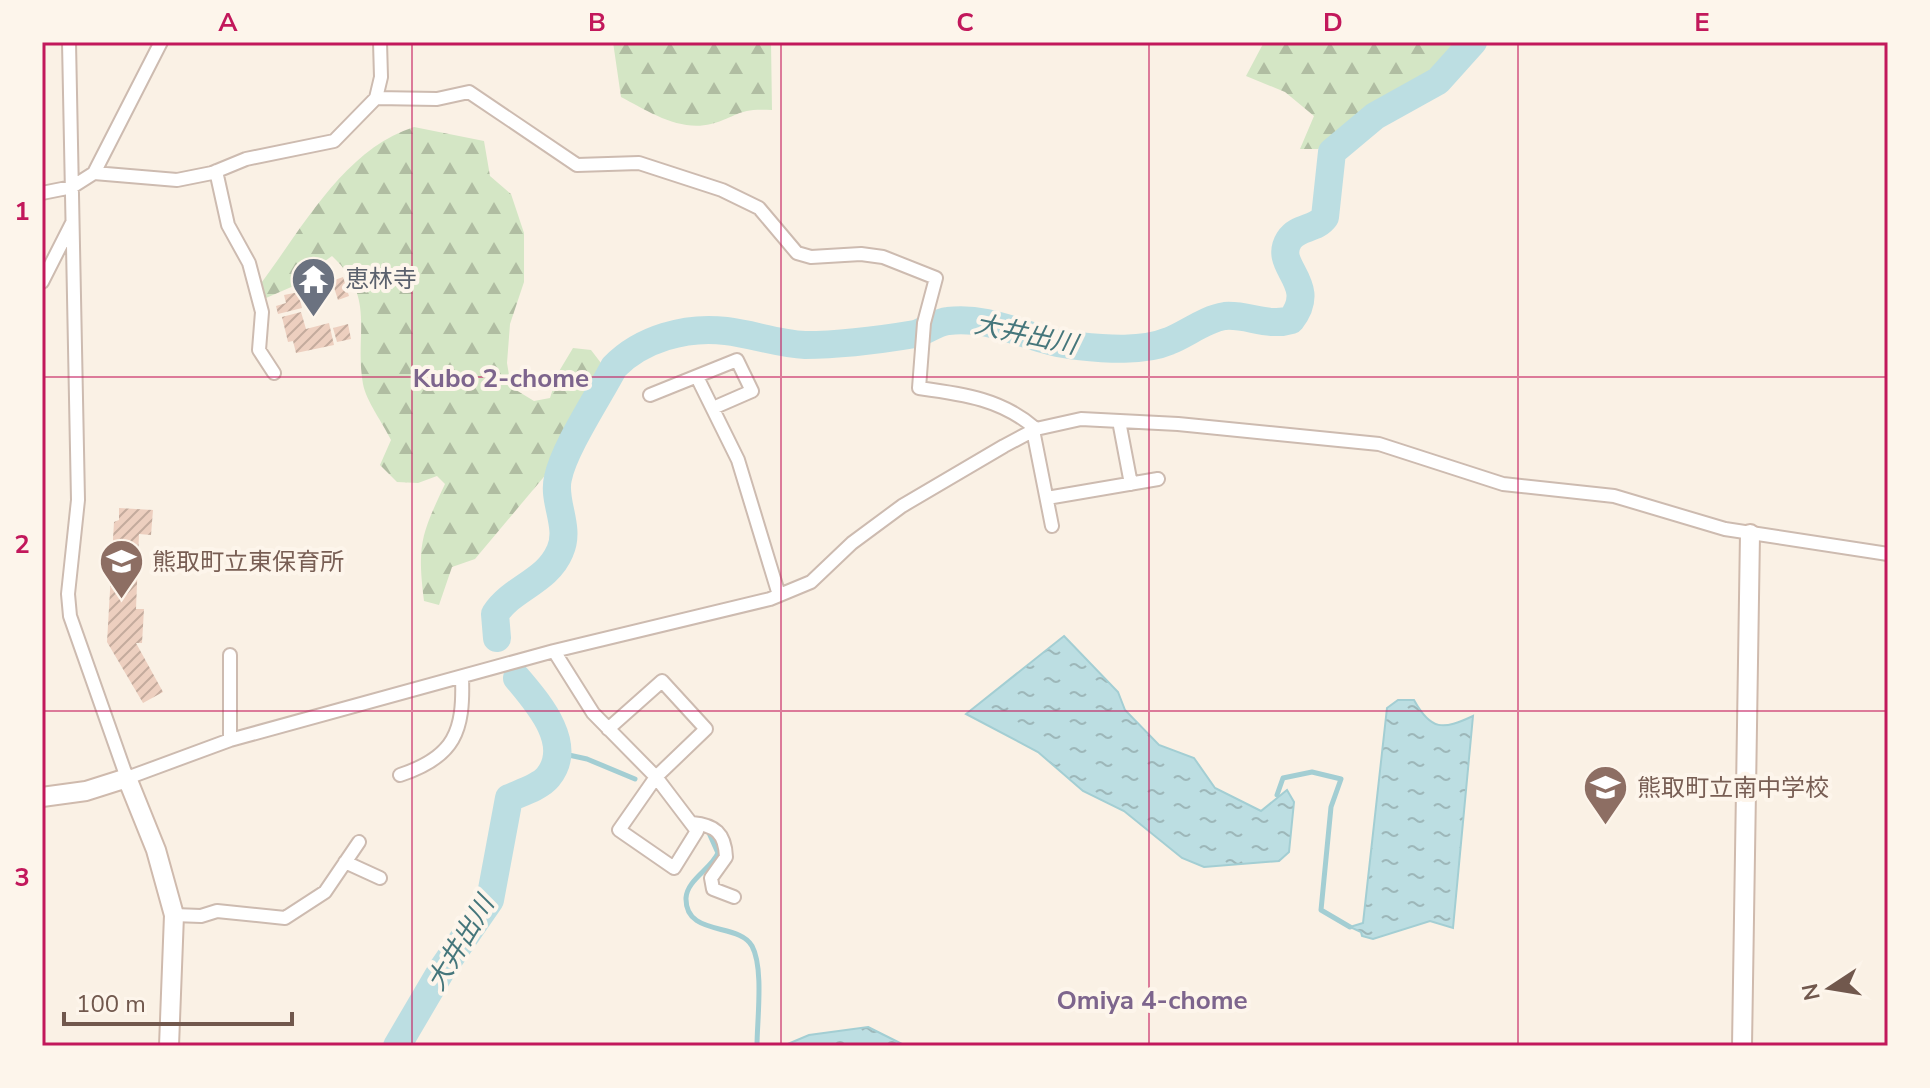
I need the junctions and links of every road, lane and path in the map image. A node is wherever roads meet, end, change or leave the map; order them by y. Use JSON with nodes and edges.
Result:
{"nodes":[{"id":1,"x":69,"y":42,"type":"edge"},
{"id":2,"x":161,"y":42,"type":"edge"},
{"id":3,"x":363,"y":42,"type":"edge"},
{"id":4,"x":379,"y":45,"type":"edge"},
{"id":5,"x":376,"y":98,"type":"junction"},
{"id":6,"x":216,"y":171,"type":"junction"},
{"id":7,"x":94,"y":173,"type":"junction"},
{"id":8,"x":72,"y":187,"type":"junction"},
{"id":9,"x":42,"y":193,"type":"edge"},
{"id":10,"x":73,"y":220,"type":"junction"},
{"id":11,"x":42,"y":282,"type":"edge"},
{"id":12,"x":274,"y":373,"type":"dead end"},
{"id":13,"x":697,"y":377,"type":"junction"},
{"id":14,"x":650,"y":395,"type":"dead end"},
{"id":15,"x":713,"y":408,"type":"junction"},
{"id":16,"x":1119,"y":421,"type":"junction"},
{"id":17,"x":1035,"y":430,"type":"junction"},
{"id":18,"x":1158,"y":479,"type":"dead end"},
{"id":19,"x":1131,"y":484,"type":"junction"},
{"id":20,"x":1047,"y":498,"type":"junction"},
{"id":21,"x":1052,"y":526,"type":"dead end"},
{"id":22,"x":1750,"y":534,"type":"junction"},
{"id":23,"x":1888,"y":554,"type":"edge"},
{"id":24,"x":779,"y":595,"type":"junction"},
{"id":25,"x":554,"y":651,"type":"junction"},
{"id":26,"x":230,"y":655,"type":"dead end"},
{"id":27,"x":462,"y":677,"type":"junction"},
{"id":28,"x":608,"y":729,"type":"junction"},
{"id":29,"x":230,"y":740,"type":"junction"},
{"id":30,"x":400,"y":775,"type":"dead end"},
{"id":31,"x":656,"y":777,"type":"junction"},
{"id":32,"x":127,"y":778,"type":"junction"},
{"id":33,"x":42,"y":797,"type":"edge"},
{"id":34,"x":692,"y":823,"type":"junction"},
{"id":35,"x":359,"y":842,"type":"dead end"},
{"id":36,"x":345,"y":862,"type":"junction"},
{"id":37,"x":380,"y":878,"type":"dead end"},
{"id":38,"x":734,"y":897,"type":"dead end"},
{"id":39,"x":174,"y":915,"type":"junction"},
{"id":40,"x":169,"y":1046,"type":"edge"},
{"id":41,"x":1742,"y":1046,"type":"edge"}],
"edges":[{"from":1,"to":8,"type":"street"},
{"from":2,"to":7,"type":"street"},
{"from":3,"to":4,"type":"street"},
{"from":4,"to":5,"type":"street"},
{"from":5,"to":6,"type":"street"},
{"from":5,"to":17,"type":"street"},
{"from":6,"to":7,"type":"street"},
{"from":6,"to":12,"type":"street"},
{"from":7,"to":8,"type":"street"},
{"from":8,"to":9,"type":"street"},
{"from":8,"to":10,"type":"street"},
{"from":10,"to":11,"type":"street"},
{"from":10,"to":32,"type":"street"},
{"from":13,"to":14,"type":"street"},
{"from":13,"to":15,"type":"street"},
{"from":13,"to":15,"type":"street"},
{"from":15,"to":24,"type":"street"},
{"from":16,"to":17,"type":"street"},
{"from":16,"to":19,"type":"street"},
{"from":16,"to":22,"type":"street"},
{"from":17,"to":20,"type":"street"},
{"from":17,"to":24,"type":"street"},
{"from":18,"to":19,"type":"street"},
{"from":19,"to":20,"type":"street"},
{"from":20,"to":21,"type":"street"},
{"from":22,"to":23,"type":"street"},
{"from":22,"to":41,"type":"street"},
{"from":24,"to":25,"type":"street"},
{"from":25,"to":27,"type":"street"},
{"from":25,"to":28,"type":"street"},
{"from":26,"to":29,"type":"street"},
{"from":27,"to":29,"type":"street"},
{"from":27,"to":30,"type":"street"},
{"from":28,"to":31,"type":"street"},
{"from":28,"to":31,"type":"street"},
{"from":29,"to":32,"type":"street"},
{"from":31,"to":34,"type":"street"},
{"from":31,"to":34,"type":"street"},
{"from":32,"to":33,"type":"street"},
{"from":32,"to":39,"type":"street"},
{"from":34,"to":38,"type":"street"},
{"from":35,"to":36,"type":"street"},
{"from":36,"to":37,"type":"street"},
{"from":36,"to":39,"type":"street"},
{"from":39,"to":40,"type":"street"}]}
